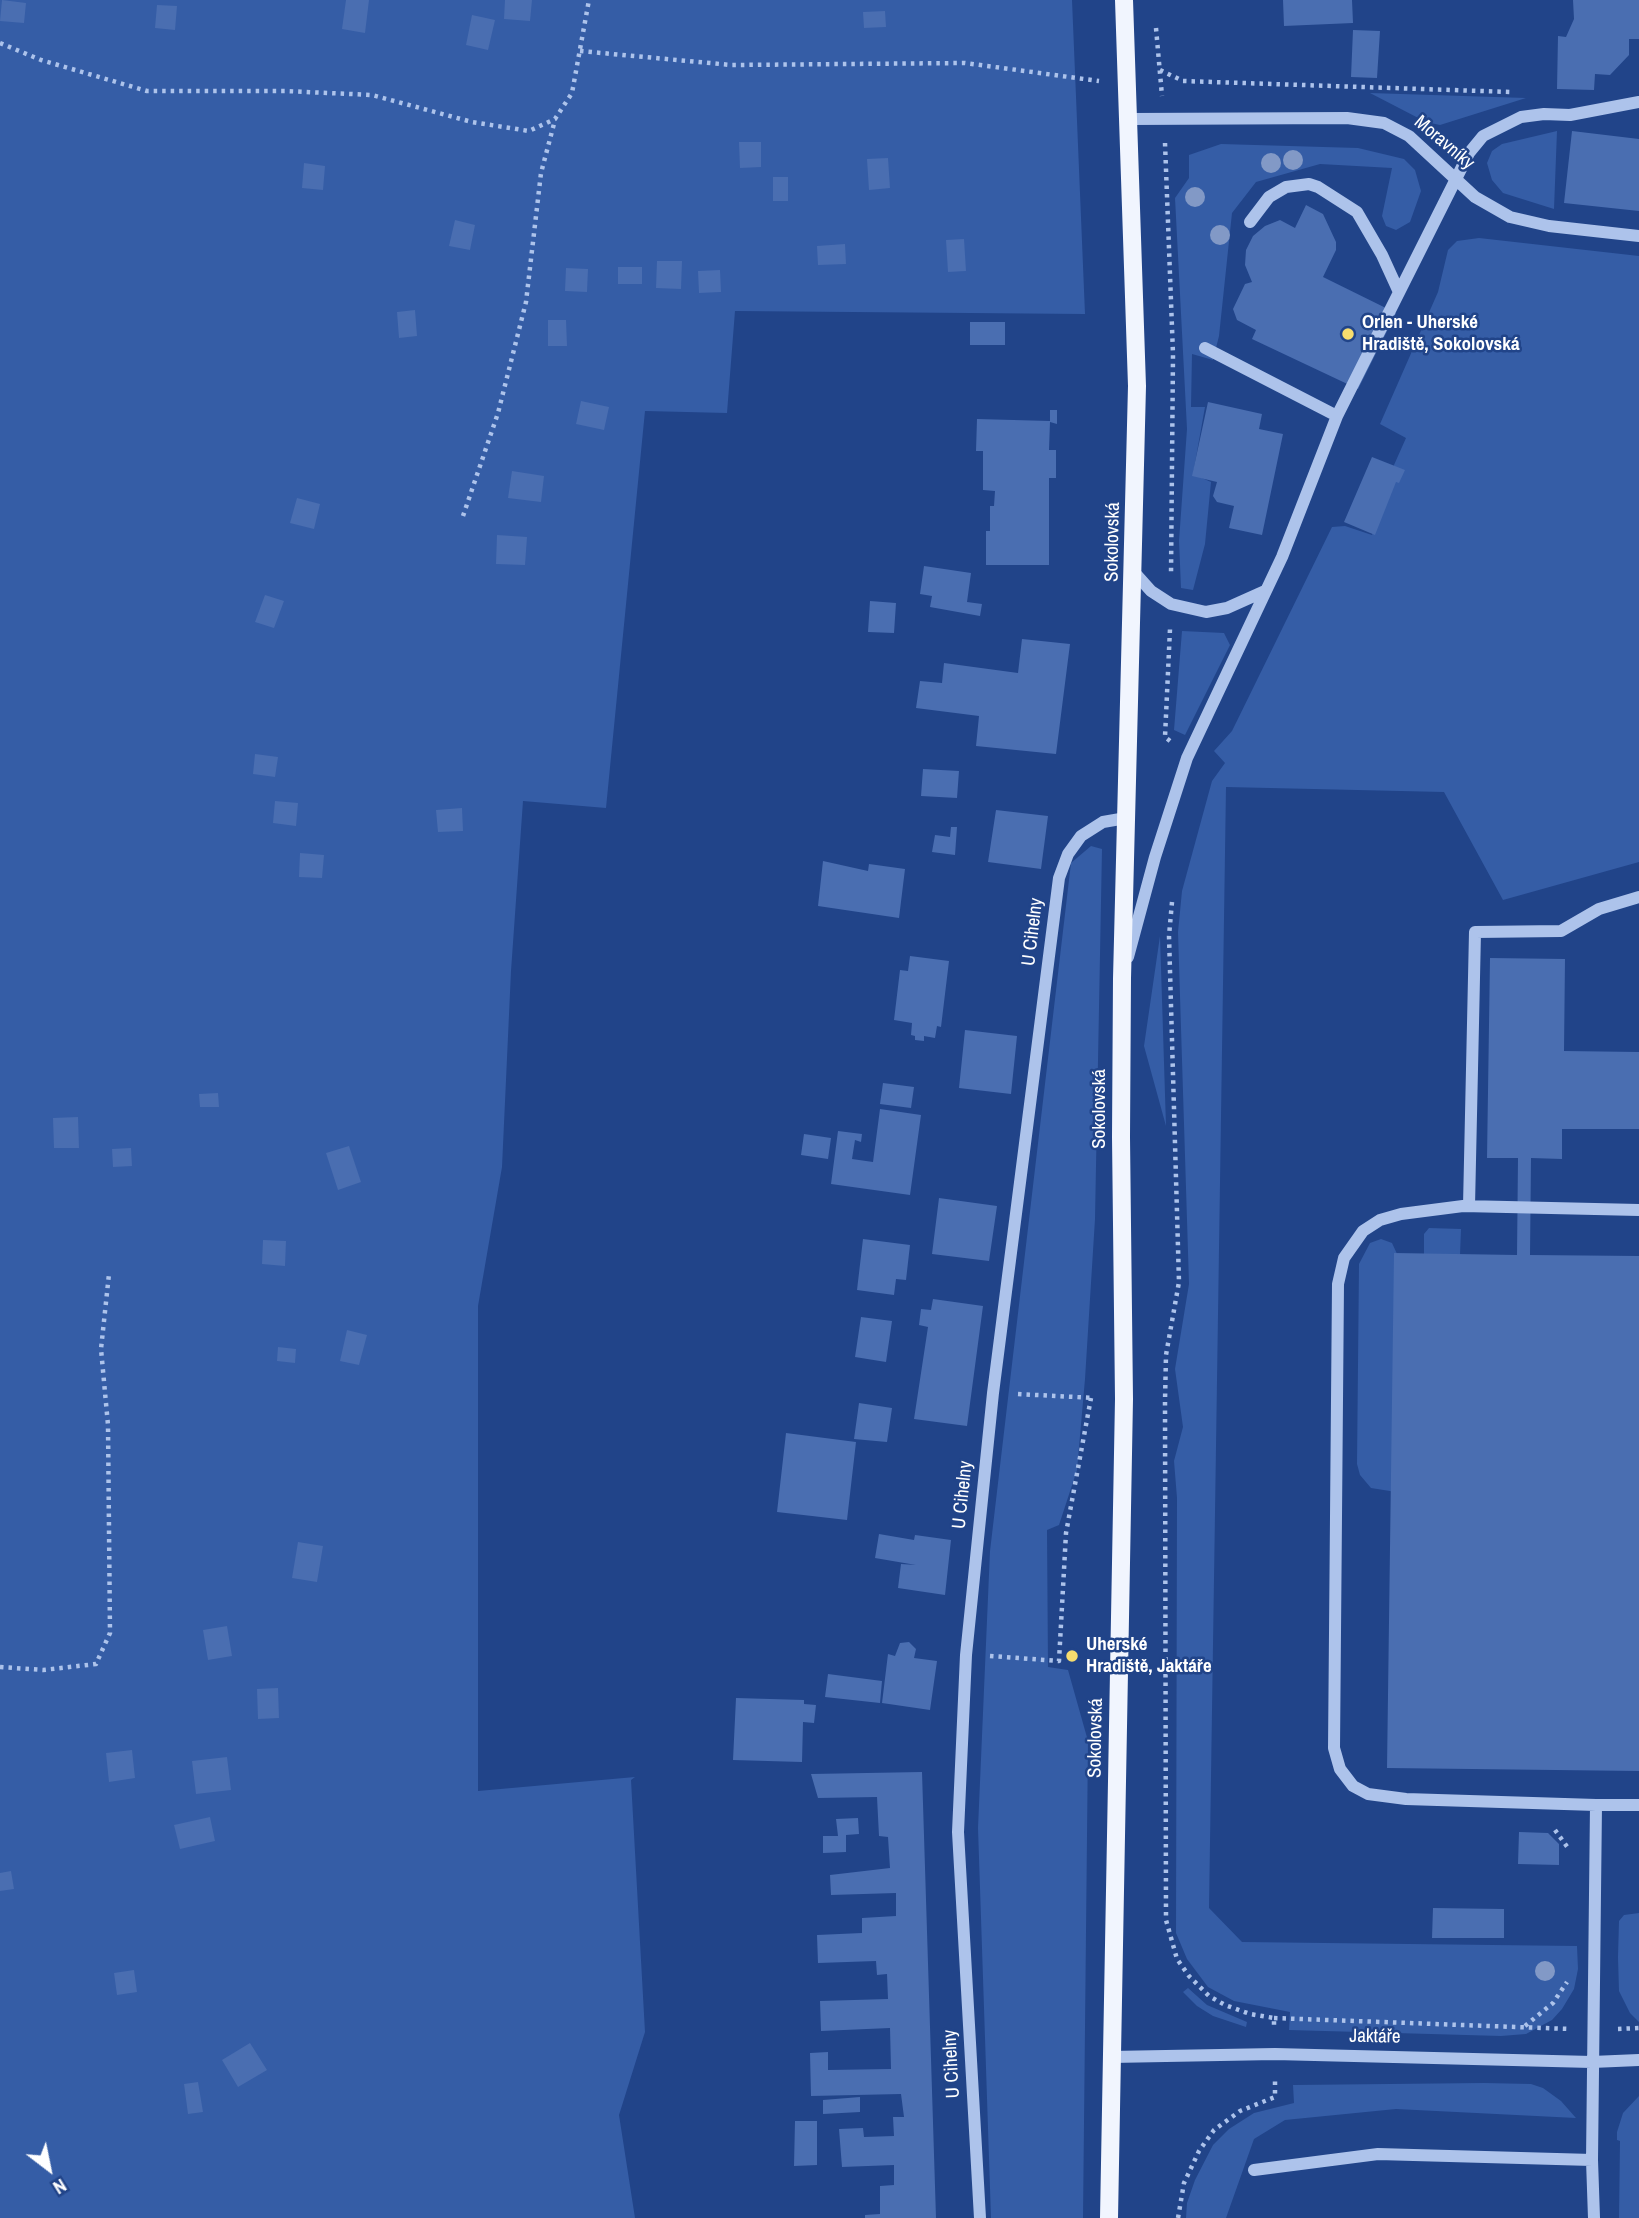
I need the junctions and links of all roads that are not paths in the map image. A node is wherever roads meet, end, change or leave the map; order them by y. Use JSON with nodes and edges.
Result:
{"nodes":[{"id":1,"x":1124,"y":0,"type":"edge"},
{"id":2,"x":1639,"y":102,"type":"edge"},
{"id":3,"x":1130,"y":118,"type":"junction"},
{"id":4,"x":1457,"y":178,"type":"junction"},
{"id":5,"x":1250,"y":222,"type":"dead end"},
{"id":6,"x":1639,"y":236,"type":"edge"},
{"id":7,"x":1398,"y":290,"type":"junction"},
{"id":8,"x":1205,"y":348,"type":"dead end"},
{"id":9,"x":1337,"y":416,"type":"junction"},
{"id":10,"x":1134,"y":572,"type":"junction"},
{"id":11,"x":1265,"y":591,"type":"junction"},
{"id":12,"x":1126,"y":818,"type":"junction"},
{"id":13,"x":1639,"y":897,"type":"edge"},
{"id":14,"x":1122,"y":978,"type":"junction"},
{"id":15,"x":1469,"y":1206,"type":"junction"},
{"id":16,"x":1639,"y":1210,"type":"edge"},
{"id":17,"x":1596,"y":1805,"type":"junction"},
{"id":18,"x":1639,"y":1805,"type":"edge"},
{"id":19,"x":1111,"y":2057,"type":"junction"},
{"id":20,"x":1639,"y":2060,"type":"edge"},
{"id":21,"x":1592,"y":2062,"type":"junction"},
{"id":22,"x":1592,"y":2160,"type":"junction"},
{"id":23,"x":1254,"y":2169,"type":"dead end"},
{"id":24,"x":980,"y":2218,"type":"edge"},
{"id":25,"x":1109,"y":2218,"type":"edge"},
{"id":26,"x":1594,"y":2218,"type":"edge"}],
"edges":[{"from":1,"to":3,"type":"main road","name":"Sokolovská"},
{"from":2,"to":4,"type":"street"},
{"from":3,"to":4,"type":"street","name":"Moravníky"},
{"from":3,"to":10,"type":"main road","name":"Sokolovská"},
{"from":4,"to":6,"type":"street","name":"Moravníky"},
{"from":4,"to":7,"type":"street"},
{"from":5,"to":7,"type":"street"},
{"from":7,"to":9,"type":"street"},
{"from":8,"to":9,"type":"street"},
{"from":9,"to":11,"type":"street"},
{"from":10,"to":11,"type":"street"},
{"from":10,"to":12,"type":"main road","name":"Sokolovská"},
{"from":11,"to":14,"type":"street"},
{"from":12,"to":14,"type":"main road","name":"Sokolovská"},
{"from":12,"to":24,"type":"street","name":"U Cihelny"},
{"from":13,"to":15,"type":"street"},
{"from":14,"to":19,"type":"main road","name":"Sokolovská"},
{"from":15,"to":16,"type":"street"},
{"from":15,"to":17,"type":"street"},
{"from":17,"to":18,"type":"street"},
{"from":17,"to":21,"type":"street"},
{"from":19,"to":21,"type":"street","name":"Jaktáře"},
{"from":19,"to":25,"type":"main road","name":"Sokolovská"},
{"from":20,"to":21,"type":"street","name":"Jaktáře"},
{"from":21,"to":22,"type":"street"},
{"from":22,"to":23,"type":"street"},
{"from":22,"to":26,"type":"street"}]}
